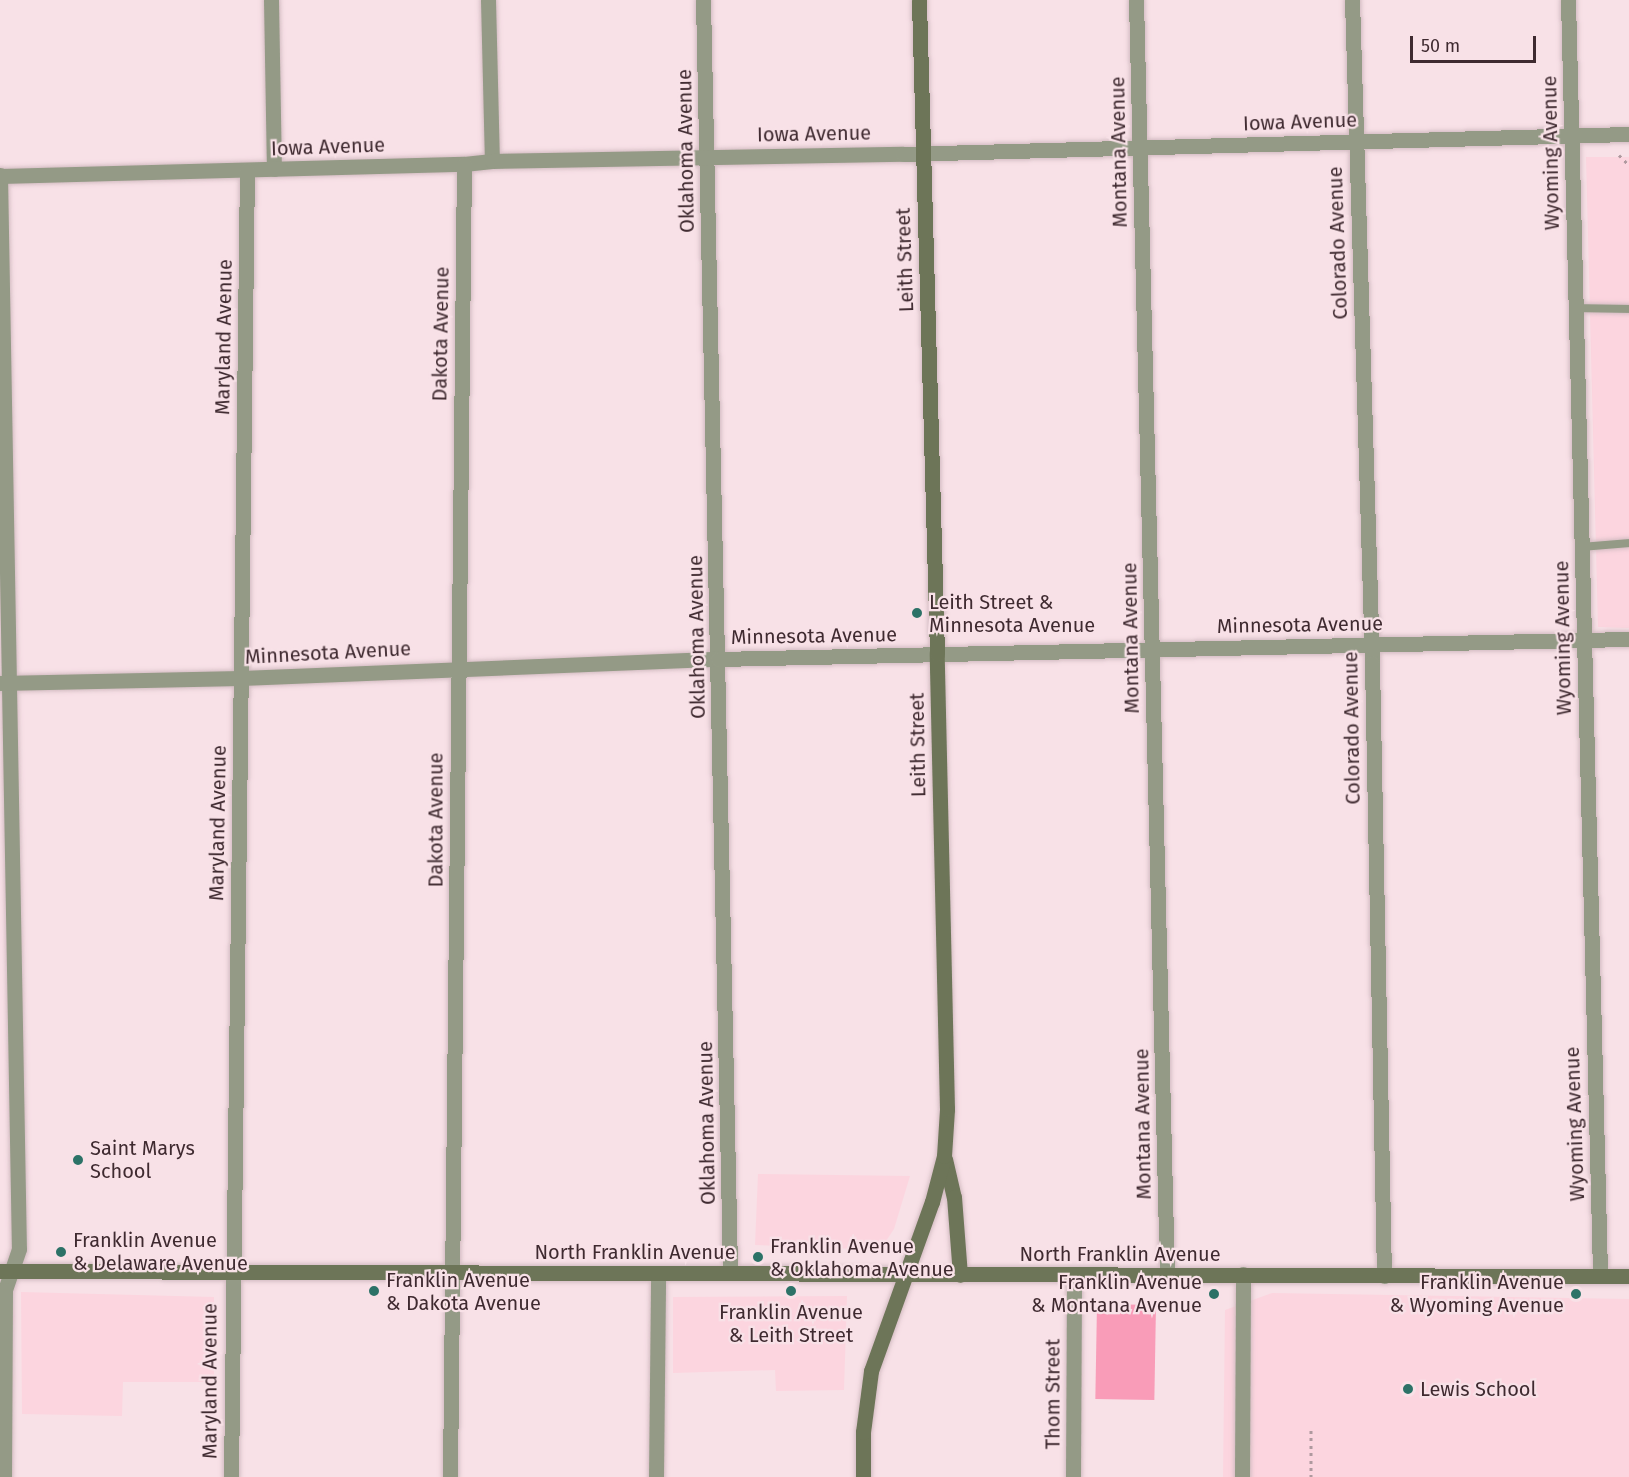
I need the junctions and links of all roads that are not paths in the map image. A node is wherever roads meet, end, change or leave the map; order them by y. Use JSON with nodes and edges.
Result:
{"nodes":[{"id":1,"x":270,"y":0,"type":"edge"},
{"id":2,"x":488,"y":0,"type":"edge"},
{"id":3,"x":703,"y":0,"type":"edge"},
{"id":4,"x":919,"y":0,"type":"edge"},
{"id":5,"x":1136,"y":0,"type":"edge"},
{"id":6,"x":1352,"y":0,"type":"edge"},
{"id":7,"x":1568,"y":0,"type":"edge"},
{"id":8,"x":1629,"y":134,"type":"edge"},
{"id":9,"x":1572,"y":136,"type":"junction"},
{"id":10,"x":1356,"y":141,"type":"junction"},
{"id":11,"x":1140,"y":147,"type":"junction"},
{"id":12,"x":923,"y":153,"type":"junction"},
{"id":13,"x":709,"y":158,"type":"junction"},
{"id":14,"x":492,"y":161,"type":"junction"},
{"id":15,"x":464,"y":164,"type":"junction"},
{"id":16,"x":274,"y":169,"type":"junction"},
{"id":17,"x":247,"y":170,"type":"junction"},
{"id":18,"x":0,"y":176,"type":"edge"},
{"id":19,"x":1575,"y":308,"type":"junction"},
{"id":20,"x":1629,"y":309,"type":"edge"},
{"id":21,"x":1629,"y":543,"type":"edge"},
{"id":22,"x":1582,"y":547,"type":"junction"},
{"id":23,"x":1629,"y":639,"type":"edge"},
{"id":24,"x":1583,"y":640,"type":"junction"},
{"id":25,"x":1371,"y":645,"type":"junction"},
{"id":26,"x":1152,"y":650,"type":"junction"},
{"id":27,"x":938,"y":654,"type":"junction"},
{"id":28,"x":718,"y":659,"type":"junction"},
{"id":29,"x":459,"y":667,"type":"junction"},
{"id":30,"x":241,"y":678,"type":"junction"},
{"id":31,"x":4,"y":683,"type":"edge"},
{"id":32,"x":944,"y":1156,"type":"junction"},
{"id":33,"x":6,"y":1271,"type":"edge"},
{"id":34,"x":453,"y":1271,"type":"junction"},
{"id":35,"x":232,"y":1272,"type":"junction"},
{"id":36,"x":658,"y":1273,"type":"junction"},
{"id":37,"x":730,"y":1273,"type":"junction"},
{"id":38,"x":904,"y":1274,"type":"junction"},
{"id":39,"x":1167,"y":1274,"type":"junction"},
{"id":40,"x":1243,"y":1274,"type":"junction"},
{"id":41,"x":960,"y":1275,"type":"junction"},
{"id":42,"x":1074,"y":1275,"type":"junction"},
{"id":43,"x":1384,"y":1276,"type":"junction"},
{"id":44,"x":1600,"y":1276,"type":"junction"},
{"id":45,"x":1629,"y":1276,"type":"edge"},
{"id":46,"x":3,"y":1474,"type":"edge"},
{"id":47,"x":231,"y":1477,"type":"edge"},
{"id":48,"x":450,"y":1477,"type":"edge"},
{"id":49,"x":656,"y":1477,"type":"edge"},
{"id":50,"x":863,"y":1477,"type":"edge"},
{"id":51,"x":1073,"y":1477,"type":"edge"},
{"id":52,"x":1242,"y":1477,"type":"edge"}],
"edges":[{"from":1,"to":16,"type":"street"},
{"from":2,"to":14,"type":"street"},
{"from":3,"to":13,"type":"street","name":"Oklahoma Avenue"},
{"from":4,"to":12,"type":"street","name":"Leith Street"},
{"from":5,"to":11,"type":"street","name":"Montana Avenue"},
{"from":6,"to":10,"type":"street","name":"Colorado Avenue"},
{"from":7,"to":9,"type":"street","name":"Wyoming Avenue"},
{"from":8,"to":9,"type":"street","name":"Iowa Avenue"},
{"from":9,"to":10,"type":"street","name":"Iowa Avenue"},
{"from":9,"to":19,"type":"street","name":"Wyoming Avenue"},
{"from":10,"to":11,"type":"street","name":"Iowa Avenue"},
{"from":10,"to":25,"type":"street","name":"Colorado Avenue"},
{"from":11,"to":12,"type":"street","name":"Iowa Avenue"},
{"from":11,"to":26,"type":"street","name":"Montana Avenue"},
{"from":12,"to":13,"type":"street","name":"Iowa Avenue"},
{"from":12,"to":27,"type":"street","name":"Leith Street"},
{"from":13,"to":14,"type":"street","name":"Iowa Avenue"},
{"from":13,"to":28,"type":"street","name":"Oklahoma Avenue"},
{"from":14,"to":15,"type":"street","name":"Iowa Avenue"},
{"from":15,"to":16,"type":"street","name":"Iowa Avenue"},
{"from":15,"to":29,"type":"street","name":"Dakota Avenue"},
{"from":16,"to":17,"type":"street","name":"Iowa Avenue"},
{"from":17,"to":18,"type":"street","name":"Iowa Avenue"},
{"from":17,"to":30,"type":"street","name":"Maryland Avenue"},
{"from":18,"to":31,"type":"street"},
{"from":19,"to":20,"type":"lane"},
{"from":19,"to":22,"type":"street","name":"Wyoming Avenue"},
{"from":21,"to":22,"type":"lane"},
{"from":22,"to":24,"type":"street","name":"Wyoming Avenue"},
{"from":23,"to":24,"type":"street","name":"Minnesota Avenue"},
{"from":24,"to":25,"type":"street","name":"Minnesota Avenue"},
{"from":24,"to":44,"type":"street","name":"Wyoming Avenue"},
{"from":25,"to":26,"type":"street","name":"Minnesota Avenue"},
{"from":25,"to":43,"type":"street","name":"Colorado Avenue"},
{"from":26,"to":27,"type":"street","name":"Minnesota Avenue"},
{"from":26,"to":39,"type":"street","name":"Montana Avenue"},
{"from":27,"to":28,"type":"street","name":"Minnesota Avenue"},
{"from":27,"to":32,"type":"street","name":"Leith Street"},
{"from":28,"to":29,"type":"street","name":"Minnesota Avenue"},
{"from":28,"to":37,"type":"street","name":"Oklahoma Avenue"},
{"from":29,"to":30,"type":"street","name":"Minnesota Avenue"},
{"from":29,"to":34,"type":"street","name":"Dakota Avenue"},
{"from":30,"to":31,"type":"street","name":"Minnesota Avenue"},
{"from":30,"to":35,"type":"street","name":"Maryland Avenue"},
{"from":31,"to":33,"type":"street"},
{"from":32,"to":38,"type":"street","name":"Leith Street"},
{"from":32,"to":41,"type":"street"},
{"from":33,"to":35,"type":"street","name":"North Franklin Avenue"},
{"from":33,"to":46,"type":"street"},
{"from":34,"to":35,"type":"street","name":"North Franklin Avenue"},
{"from":34,"to":36,"type":"street","name":"North Franklin Avenue"},
{"from":34,"to":48,"type":"street","name":"Dakota Avenue"},
{"from":35,"to":47,"type":"street","name":"Maryland Avenue"},
{"from":36,"to":37,"type":"street","name":"North Franklin Avenue"},
{"from":36,"to":49,"type":"street"},
{"from":37,"to":38,"type":"street","name":"North Franklin Avenue"},
{"from":38,"to":41,"type":"street","name":"North Franklin Avenue"},
{"from":38,"to":50,"type":"street","name":"Leith Street"},
{"from":39,"to":40,"type":"street","name":"North Franklin Avenue"},
{"from":39,"to":42,"type":"street","name":"North Franklin Avenue"},
{"from":40,"to":43,"type":"street","name":"North Franklin Avenue"},
{"from":40,"to":52,"type":"street"},
{"from":41,"to":42,"type":"street","name":"North Franklin Avenue"},
{"from":42,"to":51,"type":"street","name":"Thom Street"},
{"from":43,"to":44,"type":"street","name":"North Franklin Avenue"},
{"from":44,"to":45,"type":"street","name":"North Franklin Avenue"}]}
